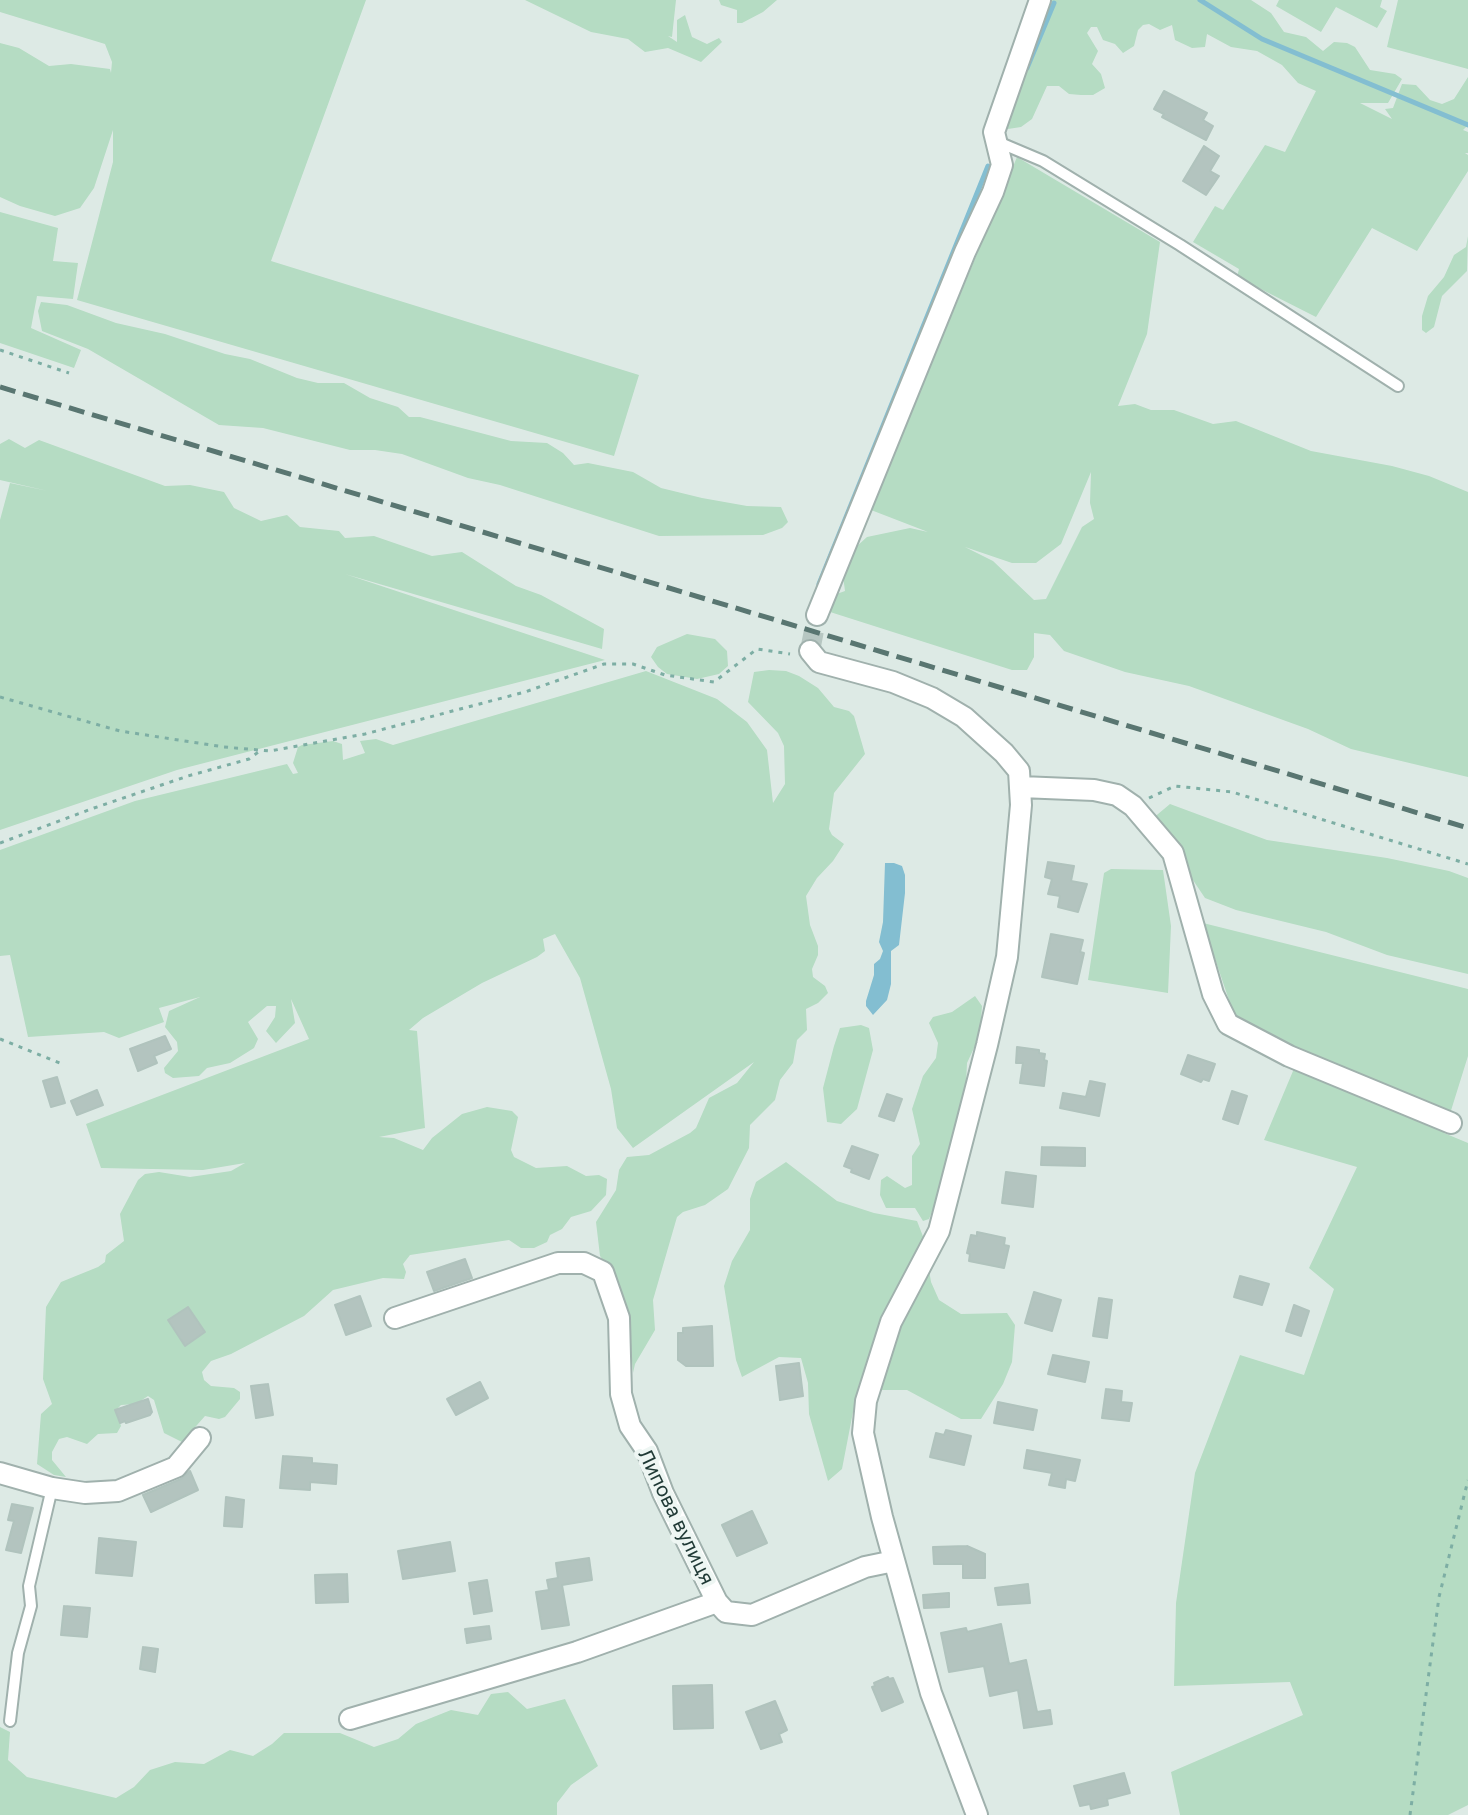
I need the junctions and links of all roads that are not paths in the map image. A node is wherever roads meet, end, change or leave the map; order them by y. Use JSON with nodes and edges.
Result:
{"nodes":[{"id":1,"x":1040,"y":0,"type":"edge"},
{"id":2,"x":997,"y":142,"type":"junction"},
{"id":3,"x":1398,"y":386,"type":"dead end"},
{"id":4,"x":817,"y":615,"type":"tunnel mouth"},
{"id":5,"x":810,"y":651,"type":"road end"},
{"id":6,"x":1021,"y":787,"type":"junction"},
{"id":7,"x":1451,"y":1123,"type":"dead end"},
{"id":8,"x":395,"y":1318,"type":"dead end"},
{"id":9,"x":200,"y":1438,"type":"dead end"},
{"id":10,"x":0,"y":1473,"type":"edge"},
{"id":11,"x":52,"y":1488,"type":"junction"},
{"id":12,"x":894,"y":1561,"type":"junction"},
{"id":13,"x":717,"y":1602,"type":"junction"},
{"id":14,"x":350,"y":1719,"type":"dead end"},
{"id":15,"x":10,"y":1721,"type":"dead end"},
{"id":16,"x":977,"y":1815,"type":"edge"}],
"edges":[{"from":1,"to":2,"type":"street"},
{"from":2,"to":3,"type":"lane"},
{"from":2,"to":4,"type":"street"},
{"from":5,"to":6,"type":"street"},
{"from":6,"to":7,"type":"street"},
{"from":6,"to":12,"type":"street"},
{"from":8,"to":13,"type":"street","name":"Липова вулиця"},
{"from":9,"to":11,"type":"street"},
{"from":10,"to":11,"type":"street"},
{"from":11,"to":15,"type":"lane"},
{"from":12,"to":13,"type":"street"},
{"from":12,"to":16,"type":"street"},
{"from":13,"to":14,"type":"street","name":"Липова вулиця"}]}
